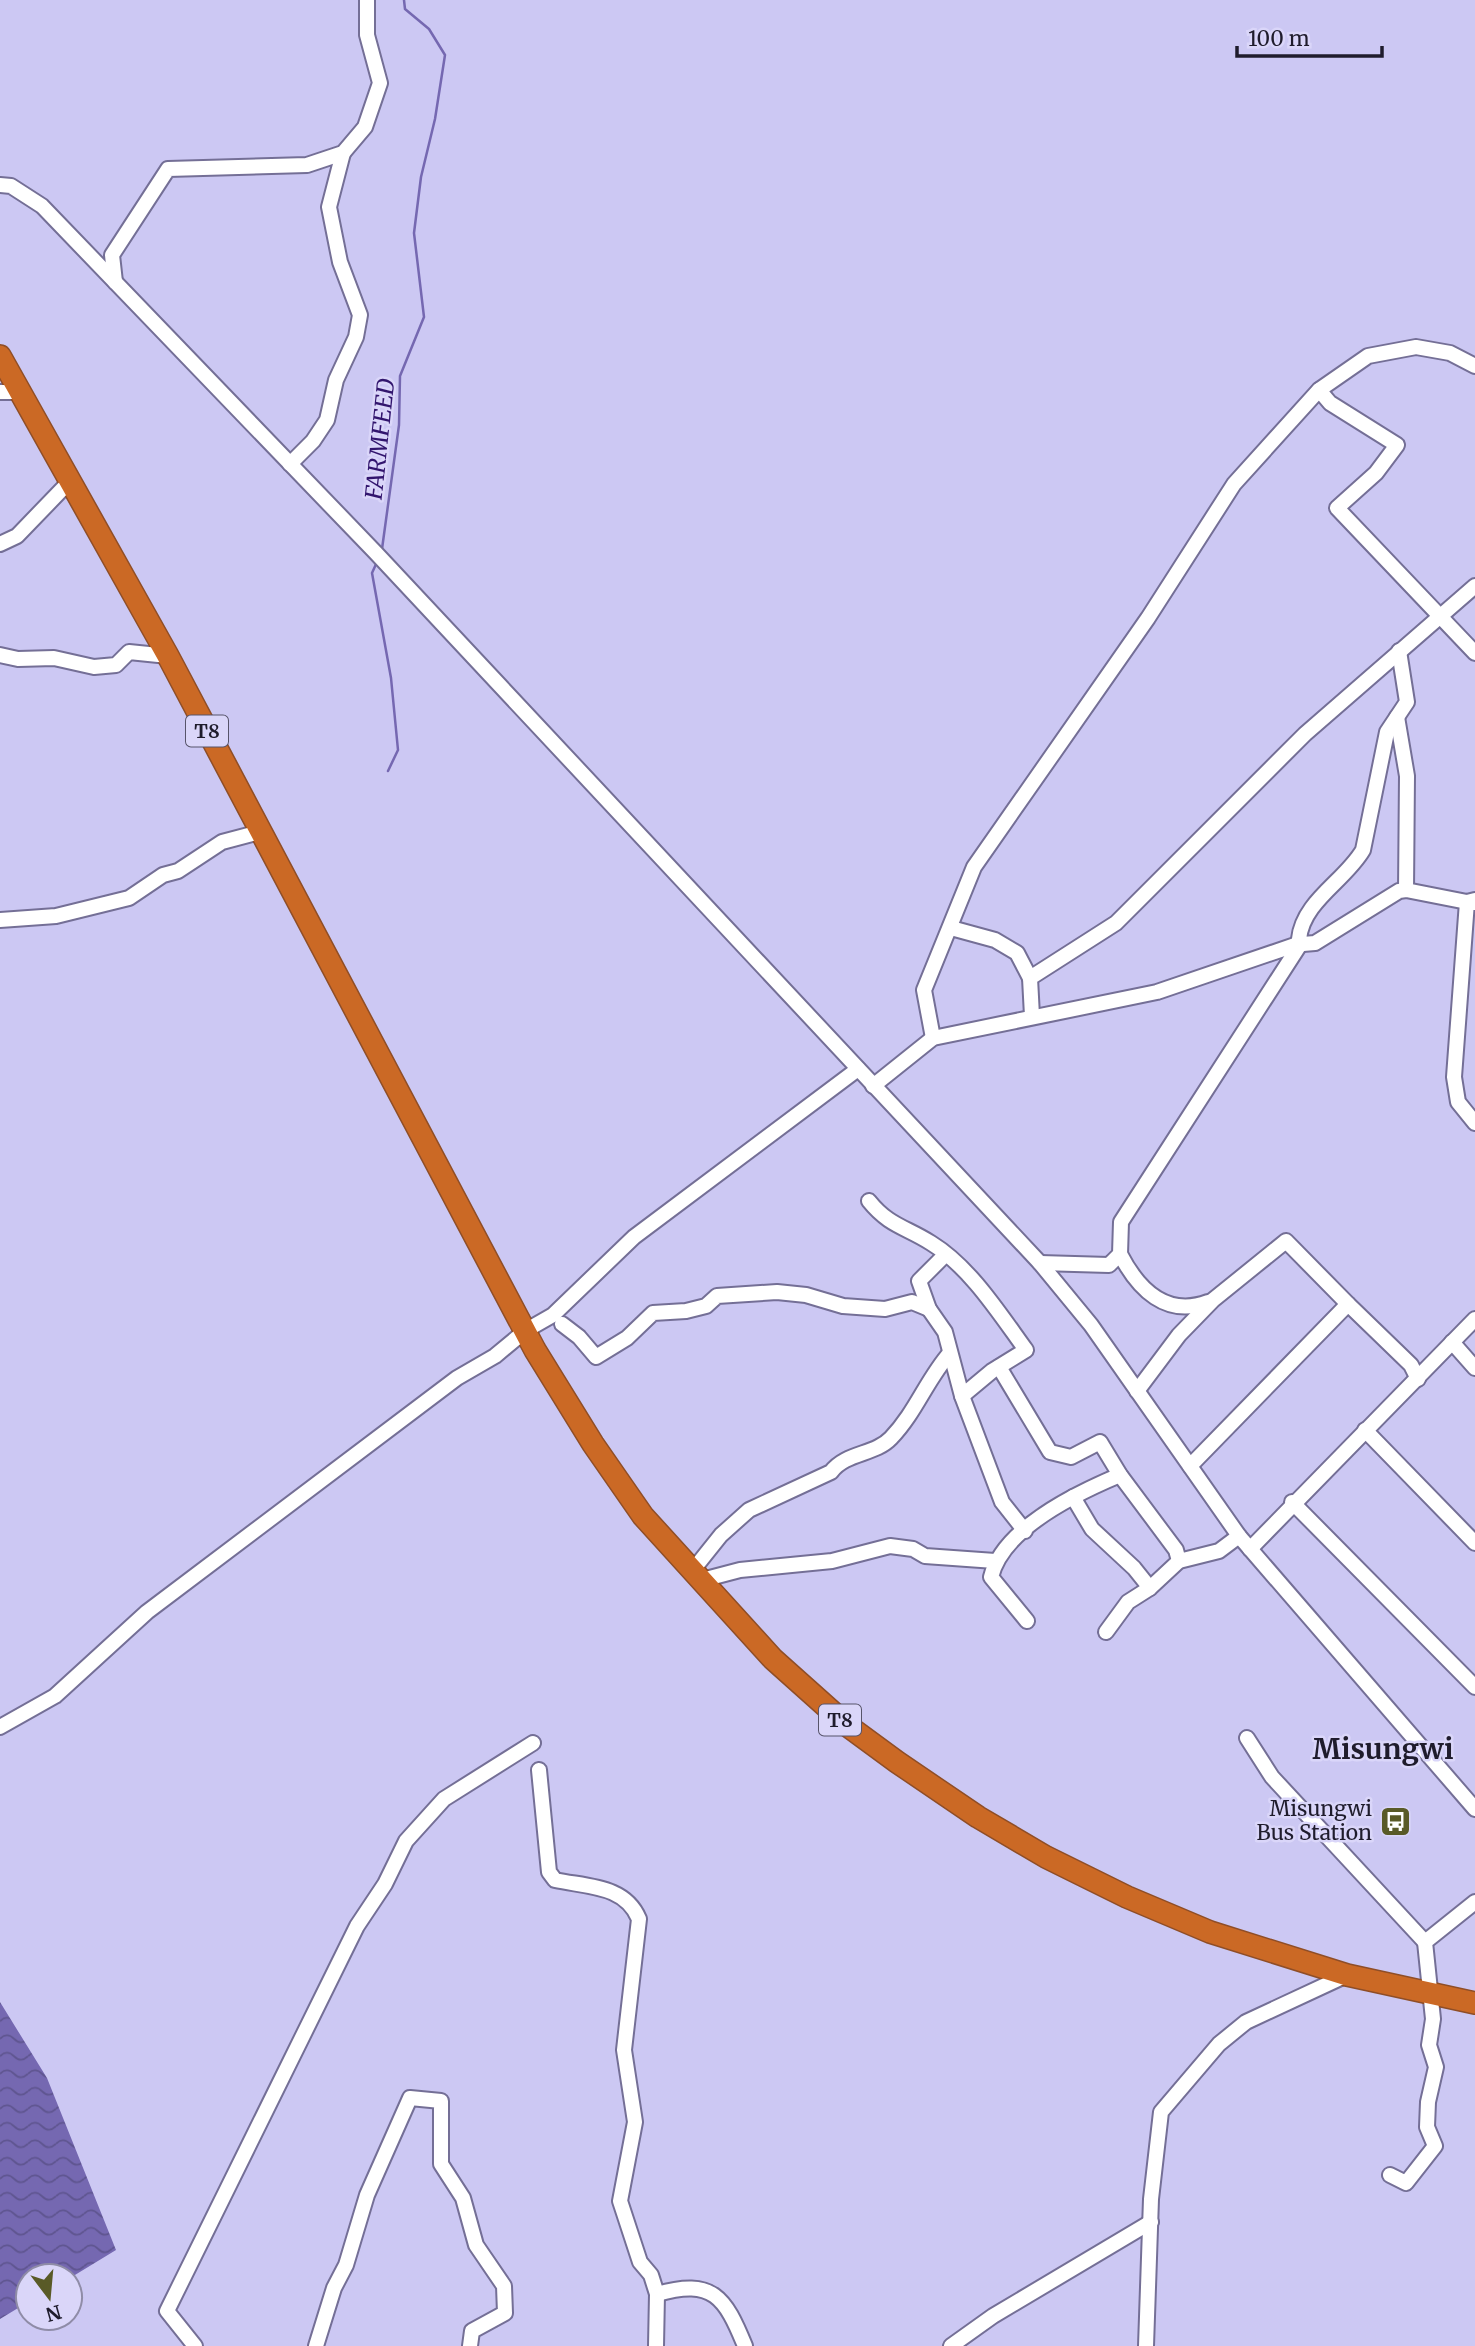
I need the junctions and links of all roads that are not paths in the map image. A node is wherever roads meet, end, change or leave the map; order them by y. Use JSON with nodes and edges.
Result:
{"nodes":[{"id":1,"x":366,"y":0,"type":"edge"},
{"id":2,"x":344,"y":153,"type":"junction"},
{"id":3,"x":0,"y":174,"type":"edge"},
{"id":4,"x":6,"y":186,"type":"edge"},
{"id":5,"x":116,"y":282,"type":"junction"},
{"id":6,"x":0,"y":356,"type":"edge"},
{"id":7,"x":1475,"y":366,"type":"edge"},
{"id":8,"x":1318,"y":390,"type":"junction"},
{"id":9,"x":10,"y":392,"type":"edge"},
{"id":10,"x":290,"y":464,"type":"junction"},
{"id":11,"x":71,"y":480,"type":"junction"},
{"id":12,"x":0,"y":544,"type":"edge"},
{"id":13,"x":1475,"y":586,"type":"edge"},
{"id":14,"x":1437,"y":616,"type":"junction"},
{"id":15,"x":1399,"y":651,"type":"junction"},
{"id":16,"x":1475,"y":653,"type":"edge"},
{"id":17,"x":0,"y":655,"type":"edge"},
{"id":18,"x":168,"y":656,"type":"junction"},
{"id":19,"x":1397,"y":718,"type":"junction"},
{"id":20,"x":260,"y":832,"type":"junction"},
{"id":21,"x":1406,"y":890,"type":"junction"},
{"id":22,"x":1473,"y":902,"type":"edge"},
{"id":23,"x":0,"y":920,"type":"edge"},
{"id":24,"x":951,"y":928,"type":"junction"},
{"id":25,"x":1301,"y":943,"type":"junction"},
{"id":26,"x":1030,"y":978,"type":"junction"},
{"id":27,"x":1032,"y":1016,"type":"junction"},
{"id":28,"x":933,"y":1038,"type":"junction"},
{"id":29,"x":858,"y":1069,"type":"junction"},
{"id":30,"x":873,"y":1086,"type":"junction"},
{"id":31,"x":1475,"y":1123,"type":"edge"},
{"id":32,"x":869,"y":1201,"type":"dead end"},
{"id":33,"x":1120,"y":1254,"type":"junction"},
{"id":34,"x":945,"y":1255,"type":"junction"},
{"id":35,"x":1041,"y":1263,"type":"junction"},
{"id":36,"x":1213,"y":1300,"type":"junction"},
{"id":37,"x":1348,"y":1304,"type":"junction"},
{"id":38,"x":929,"y":1309,"type":"junction"},
{"id":39,"x":1475,"y":1319,"type":"edge"},
{"id":40,"x":562,"y":1324,"type":"dead end"},
{"id":41,"x":525,"y":1331,"type":"junction"},
{"id":42,"x":1452,"y":1342,"type":"junction"},
{"id":43,"x":950,"y":1353,"type":"junction"},
{"id":44,"x":999,"y":1367,"type":"junction"},
{"id":45,"x":1475,"y":1367,"type":"edge"},
{"id":46,"x":1418,"y":1379,"type":"junction"},
{"id":47,"x":1138,"y":1391,"type":"junction"},
{"id":48,"x":962,"y":1396,"type":"junction"},
{"id":49,"x":1365,"y":1430,"type":"junction"},
{"id":50,"x":1190,"y":1466,"type":"junction"},
{"id":51,"x":1120,"y":1475,"type":"junction"},
{"id":52,"x":1073,"y":1497,"type":"junction"},
{"id":53,"x":1292,"y":1502,"type":"junction"},
{"id":54,"x":1025,"y":1531,"type":"junction"},
{"id":55,"x":1239,"y":1535,"type":"junction"},
{"id":56,"x":1475,"y":1543,"type":"edge"},
{"id":57,"x":1250,"y":1549,"type":"junction"},
{"id":58,"x":995,"y":1561,"type":"junction"},
{"id":59,"x":1179,"y":1561,"type":"junction"},
{"id":60,"x":697,"y":1575,"type":"junction"},
{"id":61,"x":1150,"y":1588,"type":"junction"},
{"id":62,"x":1027,"y":1621,"type":"dead end"},
{"id":63,"x":1106,"y":1632,"type":"dead end"},
{"id":64,"x":1474,"y":1685,"type":"edge"},
{"id":65,"x":0,"y":1727,"type":"edge"},
{"id":66,"x":1247,"y":1738,"type":"dead end"},
{"id":67,"x":533,"y":1744,"type":"dead end"},
{"id":68,"x":539,"y":1770,"type":"dead end"},
{"id":69,"x":1475,"y":1809,"type":"edge"},
{"id":70,"x":1475,"y":1902,"type":"edge"},
{"id":71,"x":1424,"y":1942,"type":"junction"},
{"id":72,"x":1348,"y":1975,"type":"junction"},
{"id":73,"x":1428,"y":1992,"type":"junction"},
{"id":74,"x":1475,"y":2003,"type":"edge"},
{"id":75,"x":1390,"y":2175,"type":"dead end"},
{"id":76,"x":1151,"y":2222,"type":"junction"},
{"id":77,"x":657,"y":2294,"type":"junction"},
{"id":78,"x":195,"y":2346,"type":"edge"},
{"id":79,"x":316,"y":2346,"type":"edge"},
{"id":80,"x":470,"y":2346,"type":"edge"},
{"id":81,"x":656,"y":2346,"type":"edge"},
{"id":82,"x":745,"y":2346,"type":"edge"},
{"id":83,"x":951,"y":2346,"type":"edge"},
{"id":84,"x":1146,"y":2346,"type":"edge"}],
"edges":[{"from":1,"to":2,"type":"street"},
{"from":2,"to":5,"type":"street"},
{"from":2,"to":10,"type":"street"},
{"from":3,"to":4,"type":"street"},
{"from":4,"to":5,"type":"street"},
{"from":5,"to":10,"type":"street"},
{"from":6,"to":9,"type":"highway","number":"T8"},
{"from":7,"to":8,"type":"street"},
{"from":8,"to":14,"type":"street"},
{"from":8,"to":24,"type":"street"},
{"from":9,"to":11,"type":"highway","number":"T8"},
{"from":10,"to":29,"type":"street"},
{"from":11,"to":12,"type":"street"},
{"from":11,"to":18,"type":"highway","number":"T8"},
{"from":13,"to":14,"type":"street"},
{"from":14,"to":15,"type":"street"},
{"from":14,"to":16,"type":"street"},
{"from":15,"to":19,"type":"street"},
{"from":15,"to":26,"type":"street"},
{"from":17,"to":18,"type":"street"},
{"from":18,"to":20,"type":"highway","number":"T8"},
{"from":19,"to":21,"type":"street"},
{"from":19,"to":25,"type":"street"},
{"from":20,"to":23,"type":"street"},
{"from":20,"to":41,"type":"highway","number":"T8"},
{"from":21,"to":22,"type":"street"},
{"from":21,"to":25,"type":"street"},
{"from":22,"to":31,"type":"street"},
{"from":24,"to":26,"type":"street"},
{"from":24,"to":28,"type":"street"},
{"from":25,"to":27,"type":"street"},
{"from":25,"to":33,"type":"street"},
{"from":26,"to":27,"type":"street"},
{"from":27,"to":28,"type":"street"},
{"from":28,"to":30,"type":"street"},
{"from":29,"to":30,"type":"street"},
{"from":29,"to":41,"type":"street"},
{"from":30,"to":35,"type":"street"},
{"from":32,"to":34,"type":"street"},
{"from":33,"to":35,"type":"street"},
{"from":33,"to":36,"type":"street"},
{"from":34,"to":38,"type":"street"},
{"from":34,"to":44,"type":"street"},
{"from":35,"to":47,"type":"street"},
{"from":36,"to":37,"type":"street"},
{"from":36,"to":47,"type":"street"},
{"from":37,"to":46,"type":"street"},
{"from":37,"to":50,"type":"street"},
{"from":38,"to":40,"type":"street"},
{"from":38,"to":43,"type":"street"},
{"from":39,"to":42,"type":"street"},
{"from":41,"to":60,"type":"highway","number":"T8"},
{"from":41,"to":65,"type":"street"},
{"from":42,"to":45,"type":"street"},
{"from":42,"to":46,"type":"street"},
{"from":43,"to":48,"type":"street"},
{"from":43,"to":60,"type":"street"},
{"from":44,"to":48,"type":"street"},
{"from":44,"to":51,"type":"street"},
{"from":46,"to":49,"type":"street"},
{"from":47,"to":50,"type":"street"},
{"from":48,"to":54,"type":"street"},
{"from":49,"to":53,"type":"street"},
{"from":49,"to":56,"type":"street"},
{"from":50,"to":55,"type":"street"},
{"from":51,"to":52,"type":"street"},
{"from":51,"to":59,"type":"street"},
{"from":52,"to":54,"type":"street"},
{"from":52,"to":61,"type":"street"},
{"from":53,"to":57,"type":"street"},
{"from":53,"to":64,"type":"street"},
{"from":54,"to":58,"type":"street"},
{"from":55,"to":57,"type":"street"},
{"from":55,"to":59,"type":"street"},
{"from":57,"to":69,"type":"street"},
{"from":58,"to":60,"type":"street"},
{"from":58,"to":62,"type":"street"},
{"from":59,"to":61,"type":"street"},
{"from":60,"to":72,"type":"highway","number":"T8"},
{"from":61,"to":63,"type":"street"},
{"from":66,"to":71,"type":"street"},
{"from":67,"to":78,"type":"street"},
{"from":68,"to":77,"type":"street"},
{"from":70,"to":71,"type":"street"},
{"from":71,"to":73,"type":"street"},
{"from":72,"to":73,"type":"highway","number":"T8"},
{"from":72,"to":76,"type":"street"},
{"from":73,"to":74,"type":"highway","number":"T8"},
{"from":73,"to":75,"type":"street"},
{"from":76,"to":83,"type":"street"},
{"from":76,"to":84,"type":"street"},
{"from":77,"to":81,"type":"street"},
{"from":77,"to":82,"type":"street"},
{"from":79,"to":80,"type":"street"}]}
